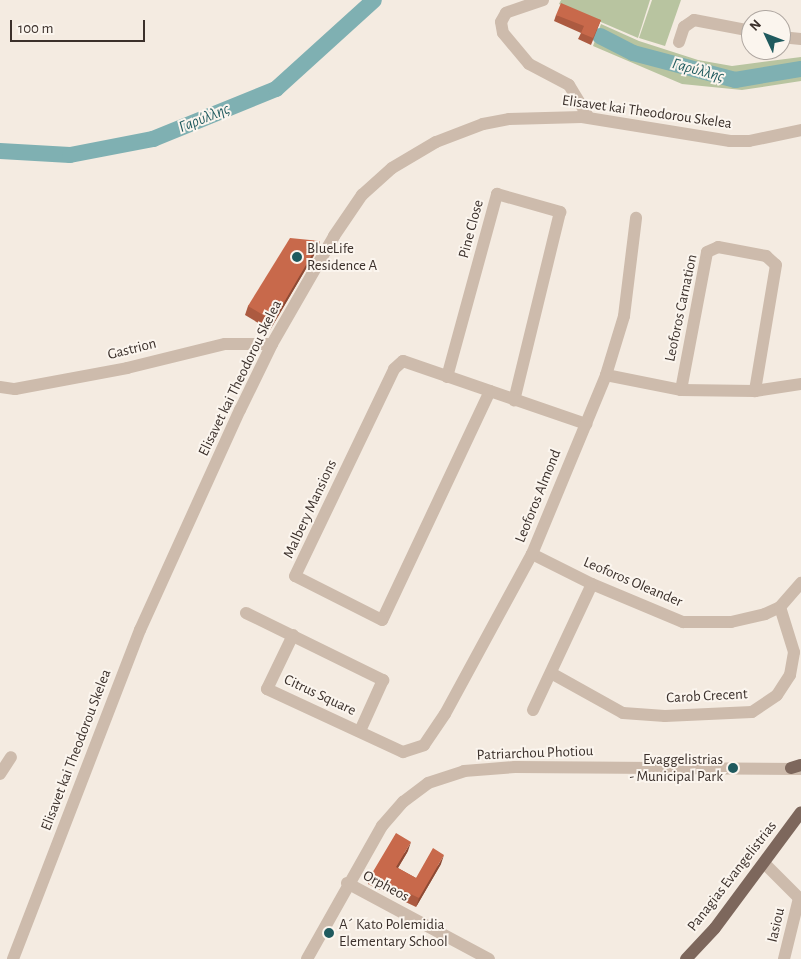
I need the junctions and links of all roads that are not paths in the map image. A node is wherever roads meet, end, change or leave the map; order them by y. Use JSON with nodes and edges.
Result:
{"nodes":[{"id":1,"x":540,"y":1,"type":"edge"},
{"id":2,"x":741,"y":29,"type":"edge"},
{"id":3,"x":679,"y":42,"type":"dead end"},
{"id":4,"x":588,"y":117,"type":"junction"},
{"id":5,"x":801,"y":130,"type":"edge"},
{"id":6,"x":636,"y":218,"type":"dead end"},
{"id":7,"x":272,"y":344,"type":"junction"},
{"id":8,"x":606,"y":375,"type":"junction"},
{"id":9,"x":447,"y":377,"type":"junction"},
{"id":10,"x":801,"y":384,"type":"edge"},
{"id":11,"x":0,"y":387,"type":"edge"},
{"id":12,"x":681,"y":390,"type":"junction"},
{"id":13,"x":755,"y":391,"type":"junction"},
{"id":14,"x":490,"y":392,"type":"junction"},
{"id":15,"x":514,"y":400,"type":"junction"},
{"id":16,"x":586,"y":424,"type":"junction"},
{"id":17,"x":532,"y":554,"type":"junction"},
{"id":18,"x":801,"y":583,"type":"edge"},
{"id":19,"x":592,"y":584,"type":"junction"},
{"id":20,"x":780,"y":607,"type":"junction"},
{"id":21,"x":246,"y":613,"type":"dead end"},
{"id":22,"x":293,"y":635,"type":"junction"},
{"id":23,"x":551,"y":673,"type":"junction"},
{"id":24,"x":533,"y":710,"type":"dead end"},
{"id":25,"x":360,"y":731,"type":"junction"},
{"id":26,"x":403,"y":752,"type":"joint"},
{"id":27,"x":11,"y":756,"type":"dead end"},
{"id":28,"x":798,"y":769,"type":"edge"},
{"id":29,"x":0,"y":774,"type":"edge"},
{"id":30,"x":801,"y":812,"type":"edge"},
{"id":31,"x":764,"y":863,"type":"junction"},
{"id":32,"x":347,"y":883,"type":"junction"},
{"id":33,"x":800,"y":899,"type":"edge"},
{"id":34,"x":13,"y":959,"type":"edge"},
{"id":35,"x":307,"y":959,"type":"edge"},
{"id":36,"x":489,"y":959,"type":"edge"},
{"id":37,"x":686,"y":959,"type":"edge"},
{"id":38,"x":784,"y":959,"type":"edge"}],
"edges":[{"from":1,"to":4,"type":"street"},
{"from":2,"to":3,"type":"street"},
{"from":4,"to":5,"type":"street","name":"Elisavet kai Theodorou Skelea"},
{"from":4,"to":7,"type":"street","name":"Elisavet kai Theodorou Skelea"},
{"from":6,"to":8,"type":"street","name":"Leoforos Almond"},
{"from":7,"to":11,"type":"street","name":"Gastrion"},
{"from":7,"to":34,"type":"street","name":"Elisavet kai Theodorou Skelea"},
{"from":8,"to":12,"type":"street"},
{"from":8,"to":16,"type":"street","name":"Leoforos Almond"},
{"from":9,"to":14,"type":"street","name":"Malbery Mansions"},
{"from":9,"to":14,"type":"street","name":"Malbery Mansions"},
{"from":9,"to":15,"type":"street","name":"Pine Close"},
{"from":10,"to":13,"type":"street"},
{"from":12,"to":13,"type":"street"},
{"from":12,"to":13,"type":"street","name":"Leoforos Carnation"},
{"from":14,"to":15,"type":"street","name":"Malbery Mansions"},
{"from":15,"to":16,"type":"street","name":"Malbery Mansions"},
{"from":16,"to":17,"type":"street","name":"Leoforos Almond"},
{"from":17,"to":19,"type":"street","name":"Leoforos Oleander"},
{"from":17,"to":26,"type":"street","name":"Leoforos Almond"},
{"from":18,"to":20,"type":"street"},
{"from":19,"to":20,"type":"street","name":"Leoforos Oleander"},
{"from":19,"to":23,"type":"street"},
{"from":20,"to":23,"type":"street","name":"Carob Crecent"},
{"from":21,"to":22,"type":"street","name":"Citrus Square"},
{"from":22,"to":25,"type":"street","name":"Citrus Square"},
{"from":22,"to":25,"type":"street","name":"Citrus Square"},
{"from":23,"to":24,"type":"street"},
{"from":25,"to":26,"type":"street","name":"Citrus Square"},
{"from":27,"to":29,"type":"street"},
{"from":28,"to":32,"type":"street","name":"Patriarchou Photiou"},
{"from":30,"to":31,"type":"main road","name":"Panagias Evangelistrias"},
{"from":31,"to":33,"type":"street"},
{"from":31,"to":37,"type":"main road","name":"Panagias Evangelistrias"},
{"from":32,"to":35,"type":"street","name":"Patriarchou Photiou"},
{"from":32,"to":36,"type":"street","name":"Orpheos"},
{"from":33,"to":38,"type":"street","name":"Iasiou"}]}
